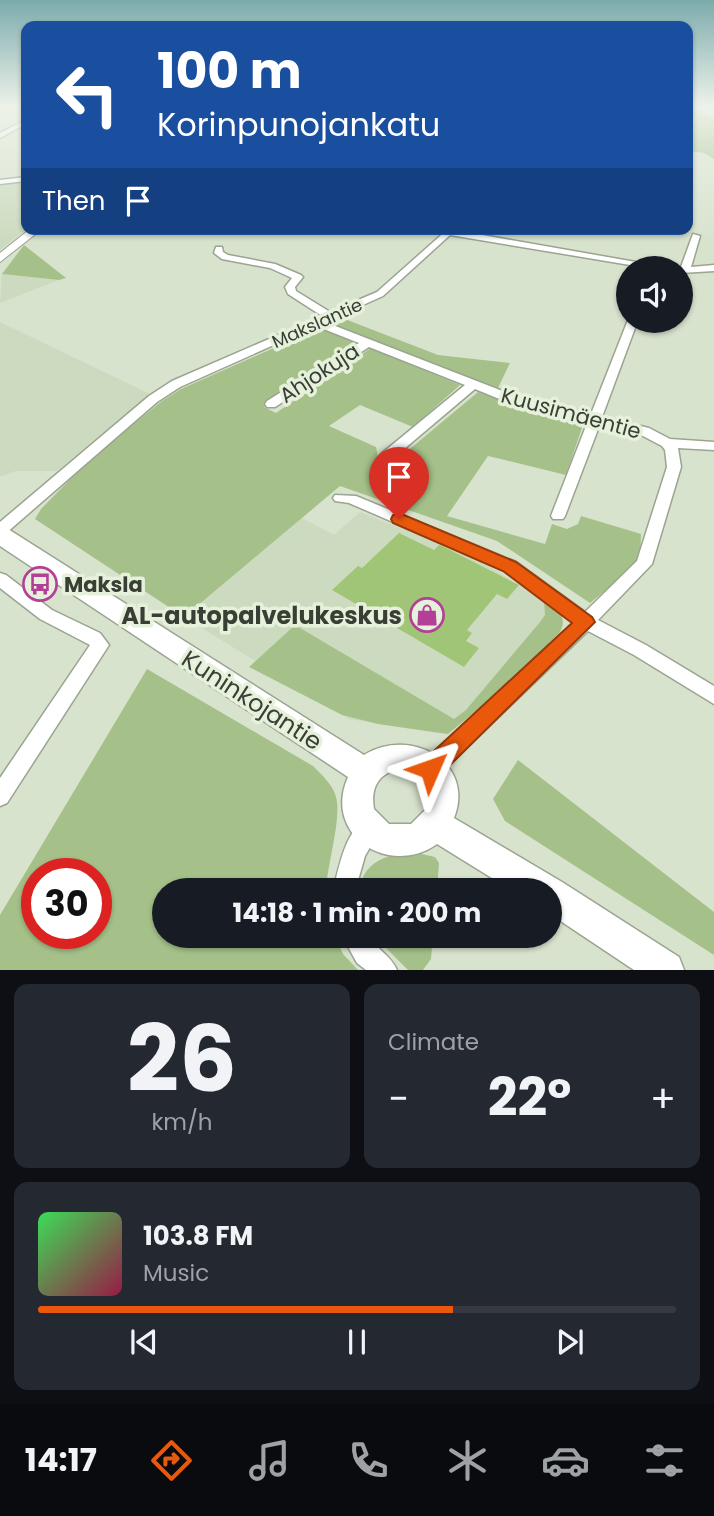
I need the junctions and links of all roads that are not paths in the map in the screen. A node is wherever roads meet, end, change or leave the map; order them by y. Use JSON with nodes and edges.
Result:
{"nodes":[{"id":1,"x":21,"y":179,"type":"edge"},
{"id":2,"x":0,"y":182,"type":"edge"},
{"id":3,"x":30,"y":235,"type":"edge"},
{"id":4,"x":445,"y":235,"type":"edge"},
{"id":5,"x":478,"y":235,"type":"edge"},
{"id":6,"x":696,"y":236,"type":"dead end"},
{"id":7,"x":219,"y":249,"type":"dead end"},
{"id":8,"x":688,"y":256,"type":"edge"},
{"id":9,"x":616,"y":258,"type":"edge"},
{"id":10,"x":0,"y":259,"type":"edge"},
{"id":11,"x":714,"y":268,"type":"edge"},
{"id":12,"x":693,"y":269,"type":"edge"},
{"id":13,"x":325,"y":320,"type":"junction"},
{"id":14,"x":628,"y":333,"type":"edge"},
{"id":15,"x":367,"y":342,"type":"junction"},
{"id":16,"x":472,"y":385,"type":"junction"},
{"id":17,"x":271,"y":404,"type":"dead end"},
{"id":18,"x":594,"y":417,"type":"junction"},
{"id":19,"x":667,"y":443,"type":"junction"},
{"id":20,"x":714,"y":446,"type":"edge"},
{"id":21,"x":386,"y":457,"type":"dead end"},
{"id":22,"x":340,"y":498,"type":"dead end"},
{"id":23,"x":558,"y":516,"type":"dead end"},
{"id":24,"x":0,"y":533,"type":"edge"},
{"id":25,"x":0,"y":579,"type":"edge"},
{"id":26,"x":586,"y":622,"type":"junction"},
{"id":27,"x":714,"y":696,"type":"edge"},
{"id":28,"x":430,"y":769,"type":"junction"},
{"id":29,"x":365,"y":772,"type":"junction"},
{"id":30,"x":0,"y":796,"type":"edge"},
{"id":31,"x":436,"y":825,"type":"junction"},
{"id":32,"x":370,"y":828,"type":"junction"},
{"id":33,"x":346,"y":878,"type":"edge"},
{"id":34,"x":524,"y":878,"type":"edge"},
{"id":35,"x":562,"y":902,"type":"edge"},
{"id":36,"x":362,"y":948,"type":"edge"},
{"id":37,"x":385,"y":970,"type":"edge"},
{"id":38,"x":666,"y":970,"type":"edge"}],
"edges":[{"from":1,"to":2,"type":"street"},
{"from":3,"to":10,"type":"street"},
{"from":4,"to":13,"type":"street","name":"Makslantie"},
{"from":5,"to":9,"type":"street","name":"Makslantie"},
{"from":6,"to":8,"type":"street"},
{"from":7,"to":13,"type":"street","name":"Kuusimäentie"},
{"from":11,"to":12,"type":"street"},
{"from":13,"to":15,"type":"street","name":"Kuusimäentie"},
{"from":13,"to":24,"type":"street","name":"Makslantie"},
{"from":14,"to":18,"type":"street"},
{"from":15,"to":16,"type":"street","name":"Kuusimäentie"},
{"from":15,"to":17,"type":"street","name":"Ahjokuja"},
{"from":16,"to":18,"type":"street","name":"Kuusimäentie"},
{"from":16,"to":21,"type":"street"},
{"from":18,"to":19,"type":"street","name":"Kuusimäentie"},
{"from":18,"to":23,"type":"street"},
{"from":19,"to":20,"type":"street"},
{"from":19,"to":26,"type":"street","name":"Kuusimäentie"},
{"from":22,"to":26,"type":"street"},
{"from":24,"to":29,"type":"main road","name":"Kuninkojantie"},
{"from":25,"to":30,"type":"street"},
{"from":26,"to":27,"type":"street"},
{"from":26,"to":28,"type":"street","name":"Kuusimäentie"},
{"from":28,"to":29,"type":"main road"},
{"from":28,"to":31,"type":"main road"},
{"from":29,"to":32,"type":"main road"},
{"from":31,"to":32,"type":"main road"},
{"from":31,"to":34,"type":"main road"},
{"from":32,"to":33,"type":"street"},
{"from":35,"to":38,"type":"main road"},
{"from":36,"to":37,"type":"street"}]}
